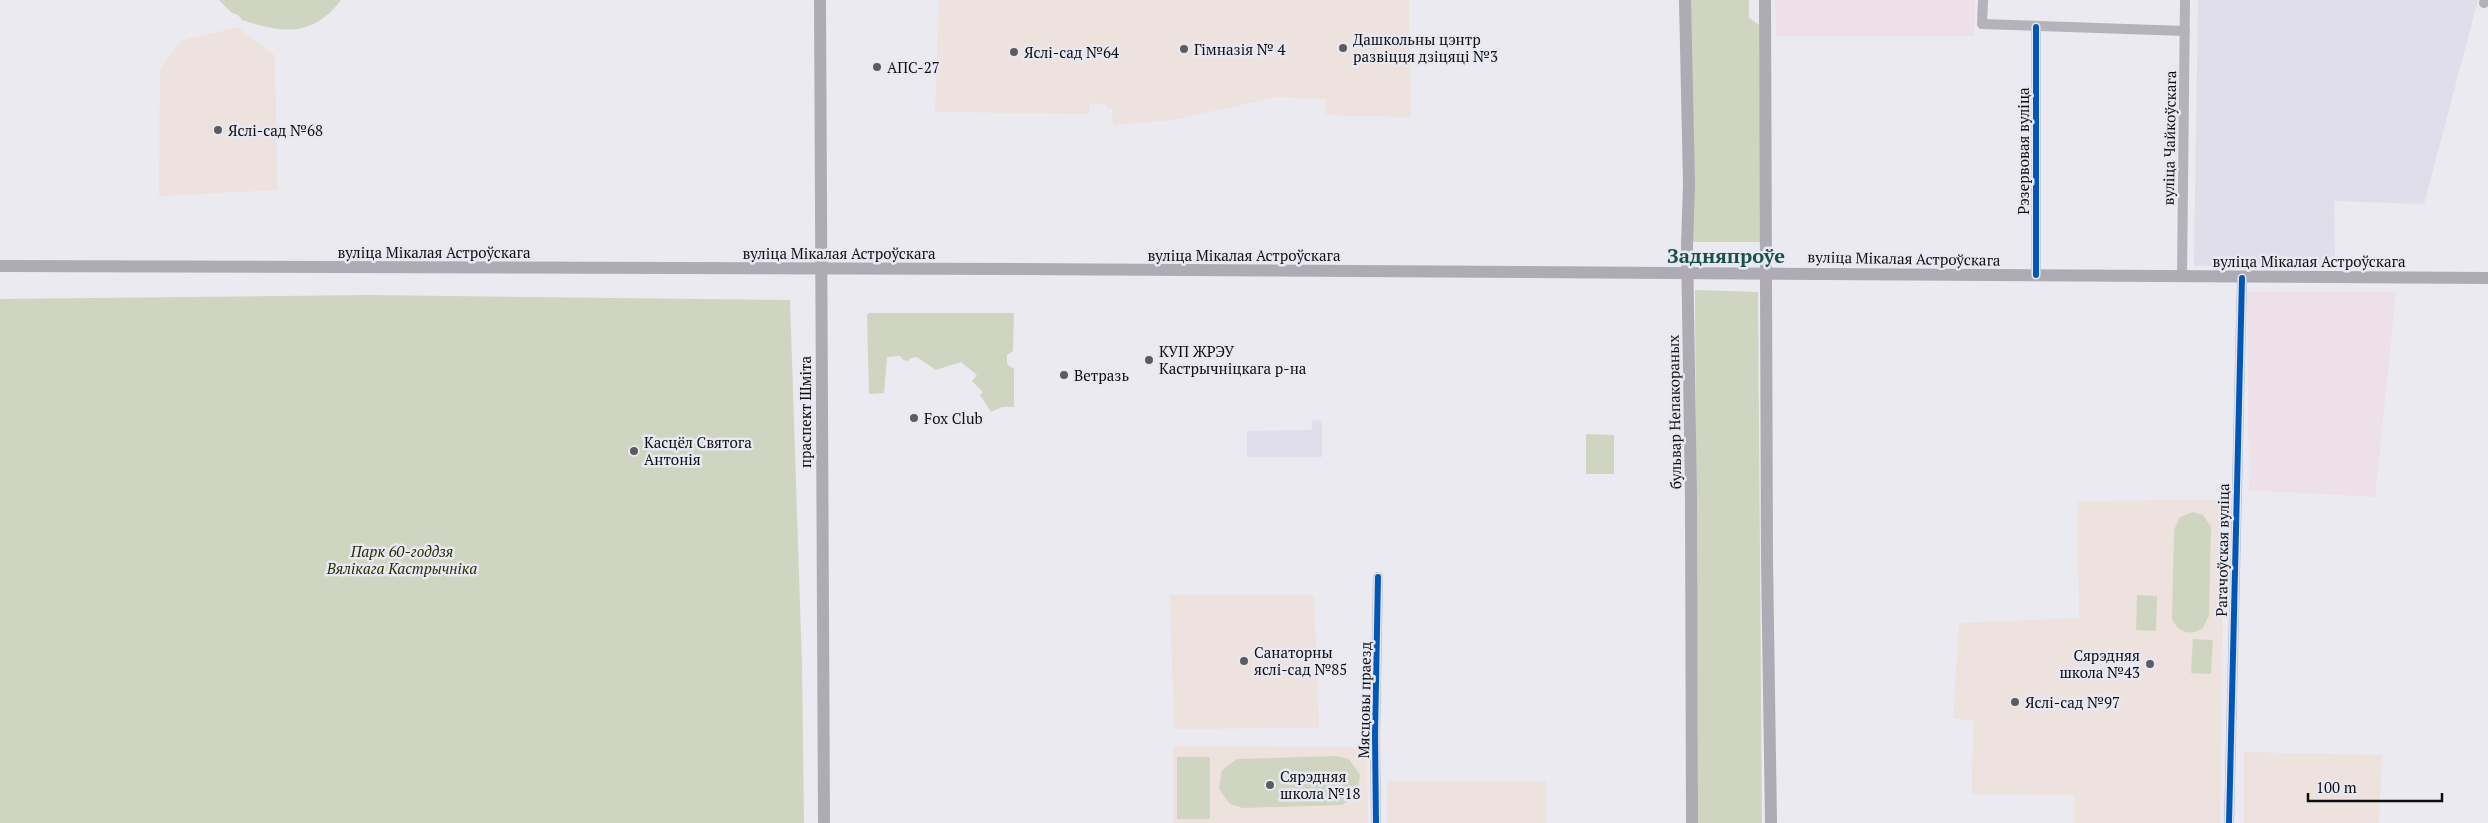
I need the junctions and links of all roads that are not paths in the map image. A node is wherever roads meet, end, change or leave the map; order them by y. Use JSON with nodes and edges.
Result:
{"nodes":[{"id":1,"x":820,"y":0,"type":"edge"},
{"id":2,"x":1685,"y":0,"type":"edge"},
{"id":3,"x":1765,"y":0,"type":"edge"},
{"id":4,"x":1983,"y":0,"type":"edge"},
{"id":5,"x":2185,"y":0,"type":"edge"},
{"id":6,"x":2036,"y":27,"type":"junction"},
{"id":7,"x":2185,"y":31,"type":"junction"},
{"id":8,"x":0,"y":266,"type":"edge"},
{"id":9,"x":821,"y":269,"type":"junction"},
{"id":10,"x":1688,"y":273,"type":"junction"},
{"id":11,"x":1766,"y":274,"type":"junction"},
{"id":12,"x":2036,"y":275,"type":"junction"},
{"id":13,"x":2182,"y":277,"type":"junction"},
{"id":14,"x":2242,"y":278,"type":"junction"},
{"id":15,"x":2488,"y":278,"type":"edge"},
{"id":16,"x":1378,"y":577,"type":"dead end"},
{"id":17,"x":824,"y":823,"type":"edge"},
{"id":18,"x":1376,"y":823,"type":"edge"},
{"id":19,"x":1692,"y":823,"type":"edge"},
{"id":20,"x":1770,"y":823,"type":"edge"},
{"id":21,"x":2229,"y":823,"type":"edge"}],
"edges":[{"from":1,"to":9,"type":"main road","name":"праспект Шміта"},
{"from":2,"to":10,"type":"main road","name":"бульвар Непакораных"},
{"from":3,"to":11,"type":"main road"},
{"from":4,"to":6,"type":"street"},
{"from":5,"to":7,"type":"street","name":"вуліца Чайкоўскага"},
{"from":6,"to":7,"type":"street"},
{"from":6,"to":12,"type":"street","name":"Рэзервовая вуліца"},
{"from":7,"to":13,"type":"street","name":"вуліца Чайкоўскага"},
{"from":8,"to":9,"type":"main road","name":"вуліца Мікалая Астроўскага"},
{"from":9,"to":10,"type":"main road","name":"вуліца Мікалая Астроўскага"},
{"from":9,"to":17,"type":"main road","name":"праспект Шміта"},
{"from":10,"to":11,"type":"main road","name":"вуліца Мікалая Астроўскага"},
{"from":10,"to":19,"type":"main road","name":"бульвар Непакораных"},
{"from":11,"to":12,"type":"main road","name":"вуліца Мікалая Астроўскага"},
{"from":11,"to":20,"type":"main road"},
{"from":12,"to":13,"type":"main road","name":"вуліца Мікалая Астроўскага"},
{"from":13,"to":14,"type":"main road","name":"вуліца Мікалая Астроўскага"},
{"from":14,"to":15,"type":"main road","name":"вуліца Мікалая Астроўскага"},
{"from":14,"to":21,"type":"street","name":"Рагачоўская вуліца"},
{"from":16,"to":18,"type":"street","name":"Мясцовы праезд"}]}
